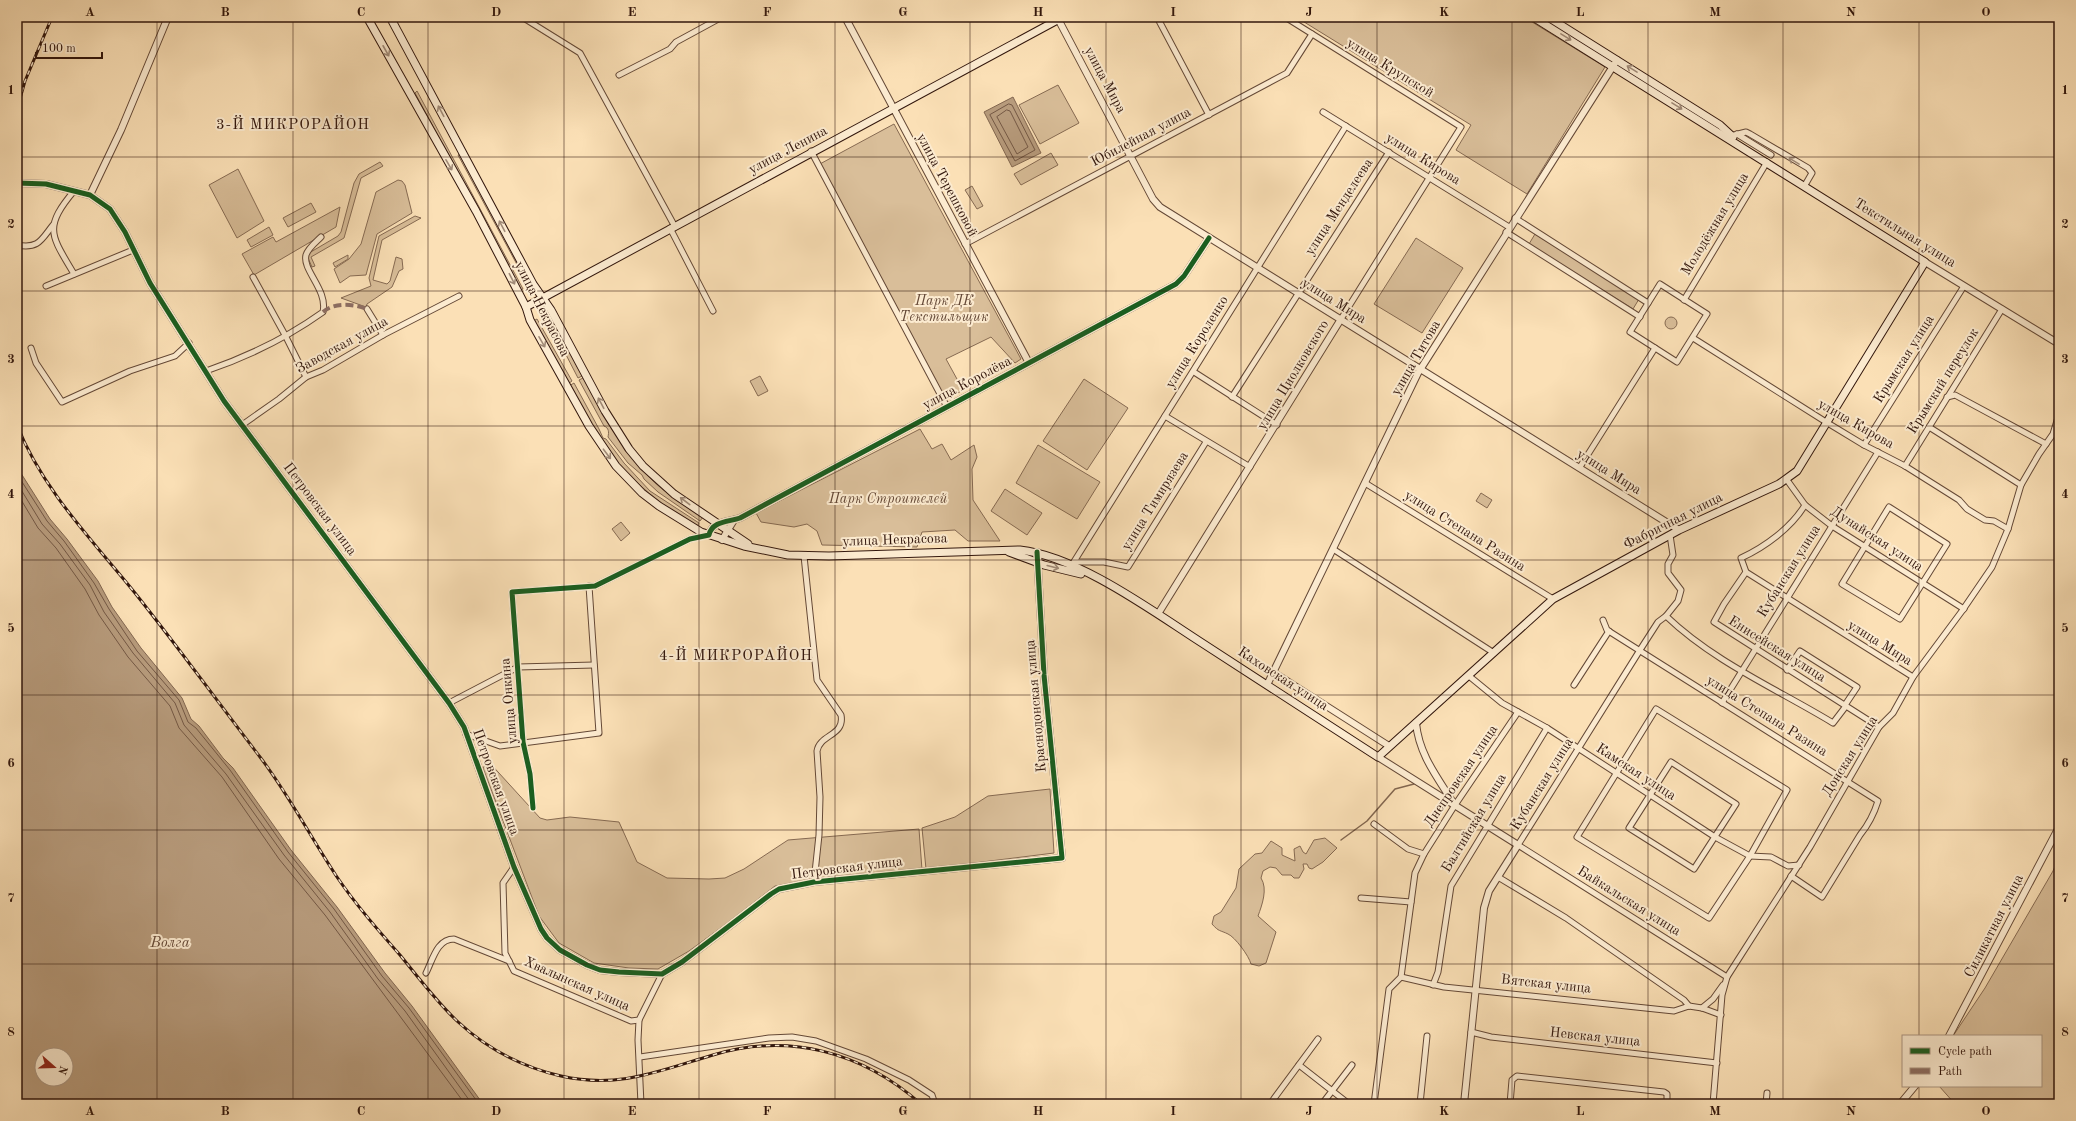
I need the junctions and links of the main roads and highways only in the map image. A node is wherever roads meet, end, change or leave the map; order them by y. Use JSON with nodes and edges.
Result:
{"nodes":[{"id":1,"x":367,"y":17,"type":"edge"},
{"id":2,"x":390,"y":17,"type":"edge"},
{"id":3,"x":1533,"y":17,"type":"edge"},
{"id":4,"x":1548,"y":17,"type":"edge"},
{"id":5,"x":1059,"y":18,"type":"edge"},
{"id":6,"x":1615,"y":63,"type":"junction"},
{"id":7,"x":1926,"y":262,"type":"joint"},
{"id":8,"x":541,"y":297,"type":"junction"},
{"id":9,"x":526,"y":306,"type":"junction"},
{"id":10,"x":755,"y":548,"type":"junction"},
{"id":11,"x":1003,"y":550,"type":"junction"},
{"id":12,"x":1036,"y":552,"type":"joint"},
{"id":13,"x":1071,"y":566,"type":"junction"},
{"id":14,"x":1378,"y":757,"type":"joint"}],
"edges":[{"from":1,"to":9,"type":"main road","name":"улица Некрасова","one_way":true},
{"from":8,"to":2,"type":"main road","name":"улица Некрасова","one_way":true},
{"from":3,"to":6,"type":"main road","name":"Текстильная улица","one_way":true},
{"from":4,"to":6,"type":"main road","name":"Текстильная улица"},
{"from":5,"to":8,"type":"main road","name":"улица Ленина"},
{"from":6,"to":7,"type":"main road","name":"Текстильная улица"},
{"from":7,"to":14,"type":"main road","name":"Фабричная улица"},
{"from":8,"to":9,"type":"main road","name":"улица Ленина"},
{"from":10,"to":8,"type":"main road","name":"улица Некрасова","one_way":true},
{"from":9,"to":10,"type":"main road","name":"улица Некрасова","one_way":true},
{"from":10,"to":11,"type":"main road","name":"улица Некрасова"},
{"from":11,"to":12,"type":"main road","name":"улица Некрасова"},
{"from":11,"to":13,"type":"main road","name":"Каховская улица","one_way":true},
{"from":12,"to":13,"type":"main road","name":"Каховская улица"},
{"from":13,"to":14,"type":"main road","name":"Каховская улица"}]}
